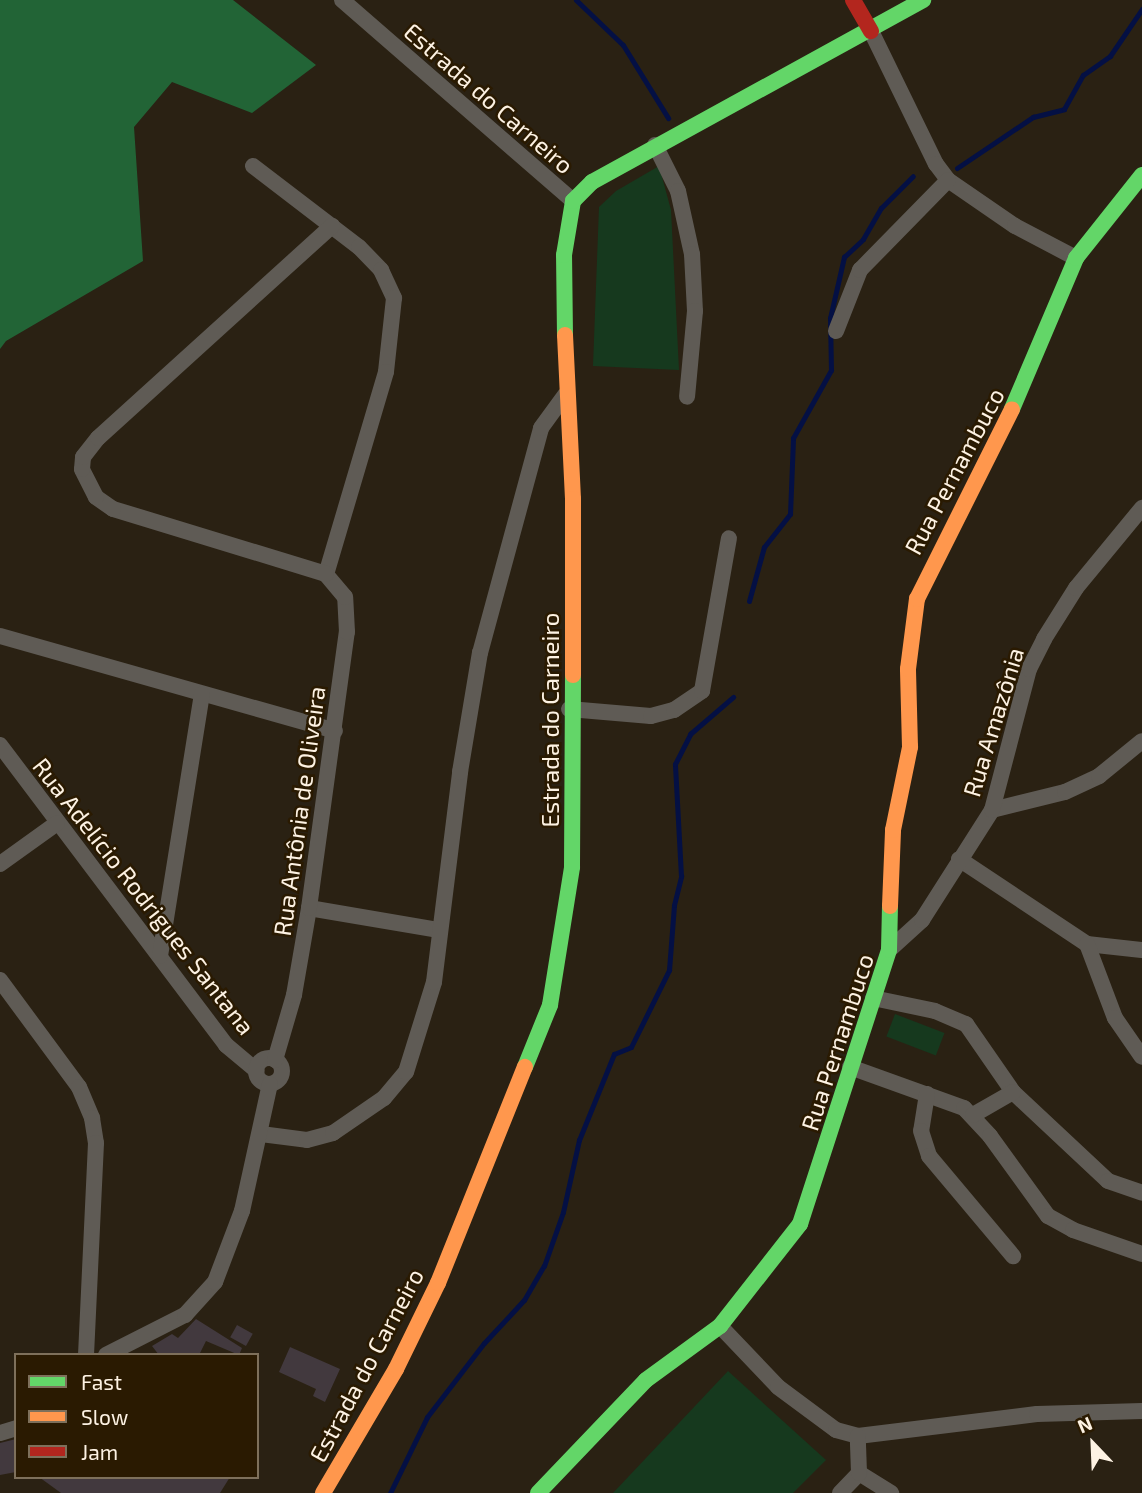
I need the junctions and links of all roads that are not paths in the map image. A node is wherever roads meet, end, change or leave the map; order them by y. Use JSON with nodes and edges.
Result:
{"nodes":[{"id":1,"x":342,"y":0,"type":"edge"},
{"id":2,"x":853,"y":0,"type":"edge"},
{"id":3,"x":923,"y":0,"type":"edge"},
{"id":4,"x":871,"y":31,"type":"junction"},
{"id":5,"x":655,"y":145,"type":"junction"},
{"id":6,"x":253,"y":166,"type":"dead end"},
{"id":7,"x":1142,"y":175,"type":"edge"},
{"id":8,"x":948,"y":180,"type":"junction"},
{"id":9,"x":573,"y":201,"type":"junction"},
{"id":10,"x":332,"y":226,"type":"junction"},
{"id":11,"x":1076,"y":258,"type":"junction"},
{"id":12,"x":836,"y":331,"type":"dead end"},
{"id":13,"x":565,"y":395,"type":"junction"},
{"id":14,"x":687,"y":397,"type":"dead end"},
{"id":15,"x":1142,"y":508,"type":"edge"},
{"id":16,"x":729,"y":538,"type":"dead end"},
{"id":17,"x":326,"y":574,"type":"junction"},
{"id":18,"x":0,"y":636,"type":"edge"},
{"id":19,"x":202,"y":694,"type":"junction"},
{"id":20,"x":569,"y":709,"type":"junction"},
{"id":21,"x":335,"y":731,"type":"junction"},
{"id":22,"x":1142,"y":741,"type":"edge"},
{"id":23,"x":0,"y":746,"type":"edge"},
{"id":24,"x":992,"y":810,"type":"junction"},
{"id":25,"x":57,"y":823,"type":"junction"},
{"id":26,"x":959,"y":859,"type":"junction"},
{"id":27,"x":0,"y":864,"type":"edge"},
{"id":28,"x":309,"y":908,"type":"junction"},
{"id":29,"x":439,"y":930,"type":"junction"},
{"id":30,"x":1087,"y":944,"type":"junction"},
{"id":31,"x":890,"y":950,"type":"junction"},
{"id":32,"x":1142,"y":950,"type":"edge"},
{"id":33,"x":160,"y":956,"type":"junction"},
{"id":34,"x":0,"y":980,"type":"edge"},
{"id":35,"x":873,"y":998,"type":"junction"},
{"id":36,"x":1142,"y":1057,"type":"edge"},
{"id":37,"x":275,"y":1060,"type":"junction"},
{"id":38,"x":850,"y":1067,"type":"junction"},
{"id":39,"x":257,"y":1071,"type":"junction"},
{"id":40,"x":270,"y":1084,"type":"junction"},
{"id":41,"x":1013,"y":1092,"type":"junction"},
{"id":42,"x":927,"y":1094,"type":"junction"},
{"id":43,"x":973,"y":1115,"type":"junction"},
{"id":44,"x":261,"y":1134,"type":"junction"},
{"id":45,"x":1142,"y":1193,"type":"edge"},
{"id":46,"x":1142,"y":1254,"type":"edge"},
{"id":47,"x":1013,"y":1256,"type":"dead end"},
{"id":48,"x":720,"y":1326,"type":"junction"},
{"id":49,"x":86,"y":1353,"type":"edge"},
{"id":50,"x":110,"y":1353,"type":"edge"},
{"id":51,"x":1142,"y":1411,"type":"edge"},
{"id":52,"x":858,"y":1436,"type":"junction"},
{"id":53,"x":859,"y":1473,"type":"junction"},
{"id":54,"x":323,"y":1493,"type":"edge"},
{"id":55,"x":538,"y":1493,"type":"edge"},
{"id":56,"x":840,"y":1493,"type":"edge"},
{"id":57,"x":891,"y":1493,"type":"edge"}],
"edges":[{"from":1,"to":9,"type":"street","name":"Estrada do Carneiro"},
{"from":2,"to":4,"type":"street"},
{"from":3,"to":4,"type":"street"},
{"from":4,"to":5,"type":"street"},
{"from":4,"to":8,"type":"street"},
{"from":5,"to":9,"type":"street"},
{"from":5,"to":14,"type":"street"},
{"from":6,"to":10,"type":"street"},
{"from":7,"to":11,"type":"street","name":"Rua Pernambuco"},
{"from":8,"to":11,"type":"street"},
{"from":8,"to":12,"type":"street"},
{"from":9,"to":13,"type":"street","name":"Estrada do Carneiro"},
{"from":10,"to":17,"type":"street"},
{"from":10,"to":17,"type":"street"},
{"from":11,"to":31,"type":"street","name":"Rua Pernambuco"},
{"from":13,"to":20,"type":"street","name":"Estrada do Carneiro"},
{"from":13,"to":29,"type":"street"},
{"from":15,"to":24,"type":"street","name":"Rua Amazônia"},
{"from":16,"to":20,"type":"street"},
{"from":17,"to":21,"type":"street","name":"Rua Antônia de Oliveira"},
{"from":18,"to":19,"type":"street"},
{"from":19,"to":21,"type":"street"},
{"from":19,"to":33,"type":"street"},
{"from":20,"to":54,"type":"street","name":"Estrada do Carneiro"},
{"from":21,"to":28,"type":"street","name":"Rua Antônia de Oliveira"},
{"from":22,"to":24,"type":"street"},
{"from":23,"to":25,"type":"street","name":"Rua Adelício Rodrigues Santana"},
{"from":24,"to":26,"type":"street","name":"Rua Amazônia"},
{"from":25,"to":27,"type":"street"},
{"from":25,"to":33,"type":"street","name":"Rua Adelício Rodrigues Santana"},
{"from":26,"to":30,"type":"street"},
{"from":26,"to":31,"type":"street","name":"Rua Amazônia"},
{"from":28,"to":29,"type":"street"},
{"from":28,"to":37,"type":"street","name":"Rua Antônia de Oliveira"},
{"from":29,"to":44,"type":"street"},
{"from":30,"to":32,"type":"street"},
{"from":30,"to":36,"type":"street"},
{"from":31,"to":35,"type":"street","name":"Rua Pernambuco"},
{"from":33,"to":39,"type":"street","name":"Rua Adelício Rodrigues Santana"},
{"from":34,"to":49,"type":"street"},
{"from":35,"to":38,"type":"street","name":"Rua Pernambuco"},
{"from":35,"to":41,"type":"street"},
{"from":37,"to":39,"type":"street"},
{"from":37,"to":40,"type":"street"},
{"from":38,"to":42,"type":"street"},
{"from":38,"to":48,"type":"street","name":"Rua Pernambuco"},
{"from":39,"to":40,"type":"street"},
{"from":40,"to":44,"type":"street"},
{"from":41,"to":43,"type":"street"},
{"from":41,"to":45,"type":"street"},
{"from":42,"to":43,"type":"street"},
{"from":42,"to":47,"type":"street"},
{"from":43,"to":46,"type":"street"},
{"from":44,"to":50,"type":"street"},
{"from":48,"to":52,"type":"street"},
{"from":48,"to":55,"type":"street","name":"Rua Pernambuco"},
{"from":51,"to":52,"type":"street"},
{"from":52,"to":53,"type":"street"},
{"from":53,"to":56,"type":"street"},
{"from":53,"to":57,"type":"street"}]}
